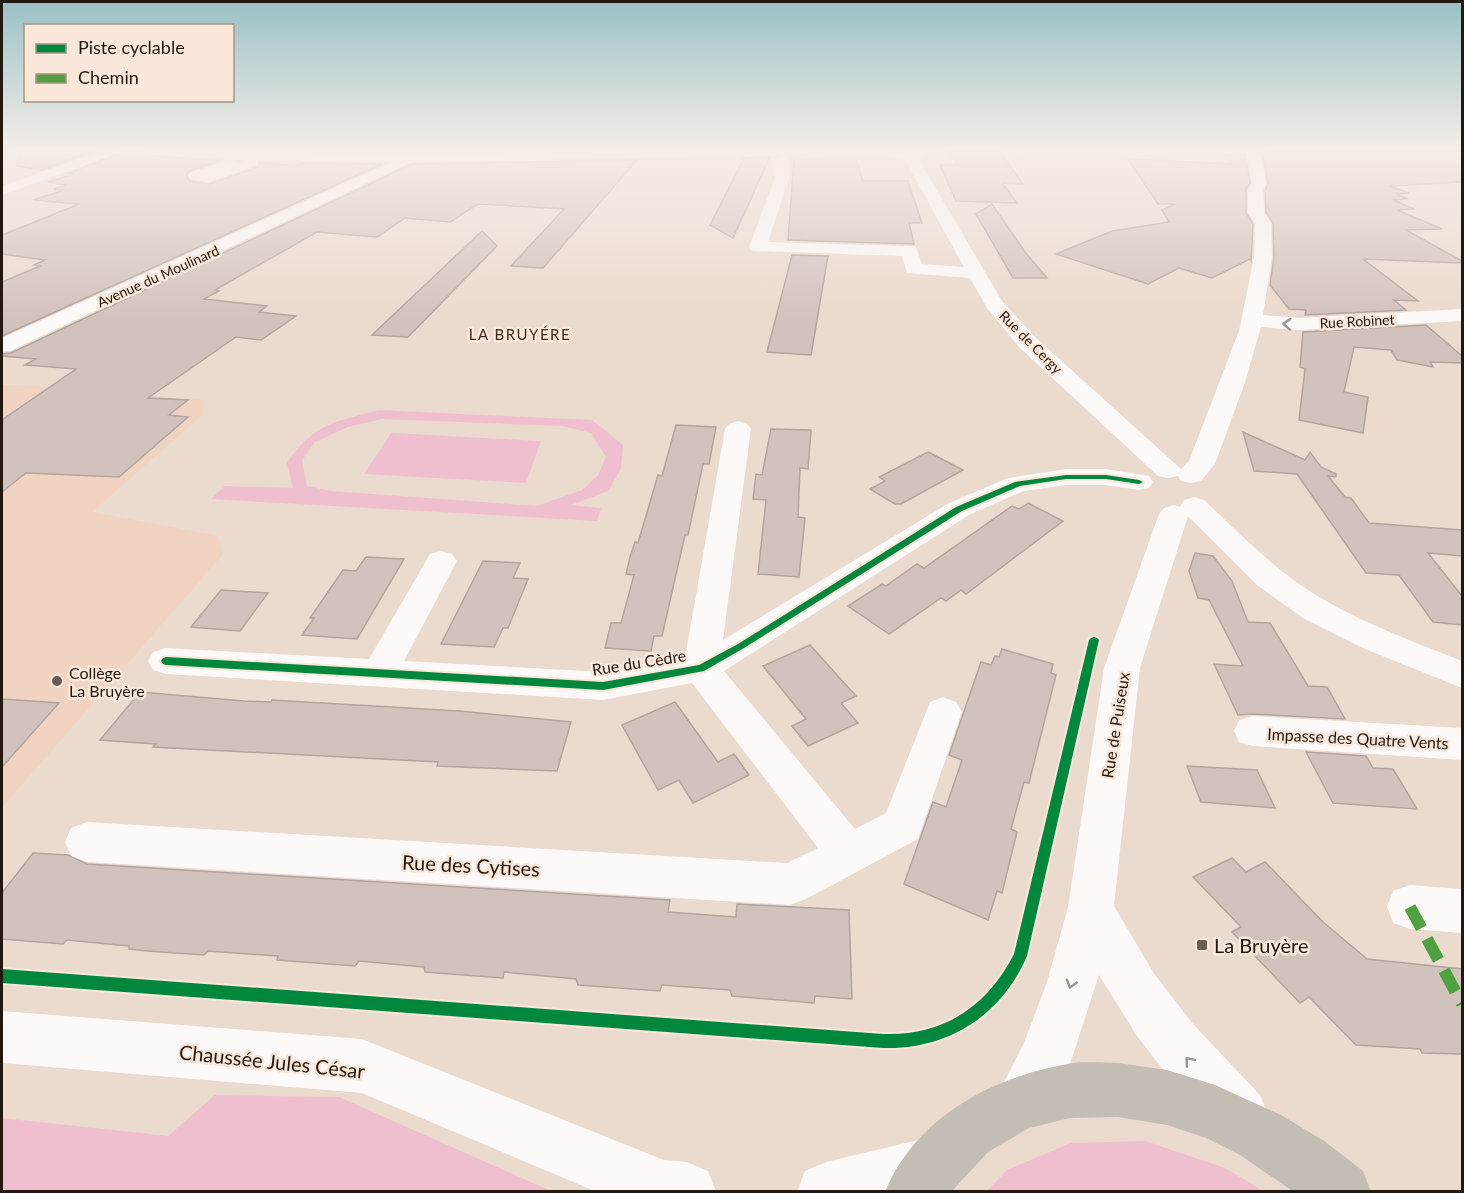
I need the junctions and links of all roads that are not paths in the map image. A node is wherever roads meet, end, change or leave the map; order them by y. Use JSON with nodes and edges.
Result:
{"nodes":[{"id":1,"x":308,"y":206,"type":"edge"},
{"id":2,"x":772,"y":206,"type":"edge"},
{"id":3,"x":935,"y":206,"type":"edge"},
{"id":4,"x":1256,"y":206,"type":"edge"},
{"id":5,"x":977,"y":273,"type":"junction"},
{"id":6,"x":1462,"y":315,"type":"edge"},
{"id":7,"x":1251,"y":320,"type":"junction"},
{"id":8,"x":2,"y":346,"type":"edge"},
{"id":9,"x":738,"y":429,"type":"dead end"},
{"id":10,"x":1138,"y":482,"type":"junction"},
{"id":11,"x":1182,"y":491,"type":"junction"},
{"id":12,"x":441,"y":561,"type":"dead end"},
{"id":13,"x":166,"y":662,"type":"dead end"},
{"id":14,"x":701,"y":668,"type":"junction"},
{"id":15,"x":380,"y":672,"type":"junction"},
{"id":16,"x":1462,"y":675,"type":"edge"},
{"id":17,"x":943,"y":712,"type":"dead end"},
{"id":18,"x":1253,"y":731,"type":"dead end"},
{"id":19,"x":1462,"y":744,"type":"edge"},
{"id":20,"x":87,"y":842,"type":"dead end"},
{"id":21,"x":849,"y":854,"type":"junction"},
{"id":22,"x":1091,"y":907,"type":"junction"},
{"id":23,"x":1410,"y":907,"type":"dead end"},
{"id":24,"x":1462,"y":910,"type":"edge"},
{"id":25,"x":2,"y":1037,"type":"edge"},
{"id":26,"x":1022,"y":1102,"type":"junction"},
{"id":27,"x":1258,"y":1134,"type":"junction"},
{"id":28,"x":925,"y":1178,"type":"edge"},
{"id":29,"x":672,"y":1191,"type":"edge"},
{"id":30,"x":826,"y":1191,"type":"edge"},
{"id":31,"x":1342,"y":1191,"type":"edge"}],
"edges":[{"from":1,"to":8,"type":"street","name":"Avenue du Moulinard"},
{"from":2,"to":5,"type":"street"},
{"from":3,"to":5,"type":"street","name":"Rue de Cergy"},
{"from":4,"to":7,"type":"street","name":"Rue de Puiseux"},
{"from":5,"to":11,"type":"street","name":"Rue de Cergy"},
{"from":6,"to":7,"type":"street","name":"Rue Robinet","one_way":true},
{"from":7,"to":11,"type":"street","name":"Rue de Puiseux"},
{"from":9,"to":14,"type":"street"},
{"from":10,"to":11,"type":"street"},
{"from":10,"to":11,"type":"street"},
{"from":10,"to":14,"type":"street","name":"Rue du Cèdre"},
{"from":11,"to":16,"type":"street","name":"Rue de Cergy"},
{"from":11,"to":22,"type":"street","name":"Rue de Puiseux"},
{"from":12,"to":15,"type":"street"},
{"from":13,"to":15,"type":"street","name":"Rue du Cèdre"},
{"from":14,"to":15,"type":"street","name":"Rue du Cèdre"},
{"from":14,"to":21,"type":"street"},
{"from":17,"to":21,"type":"street","name":"Rue des Cytises"},
{"from":18,"to":19,"type":"street","name":"Impasse des Quatre Vents"},
{"from":20,"to":21,"type":"street","name":"Rue des Cytises"},
{"from":22,"to":26,"type":"street","name":"Rue de Puiseux","one_way":true},
{"from":27,"to":22,"type":"street","one_way":true},
{"from":23,"to":24,"type":"street"},
{"from":25,"to":29,"type":"street","name":"Chaussée Jules César"},
{"from":26,"to":27,"type":"main road"},
{"from":26,"to":28,"type":"main road"},
{"from":27,"to":31,"type":"main road"},
{"from":28,"to":30,"type":"street"}]}
